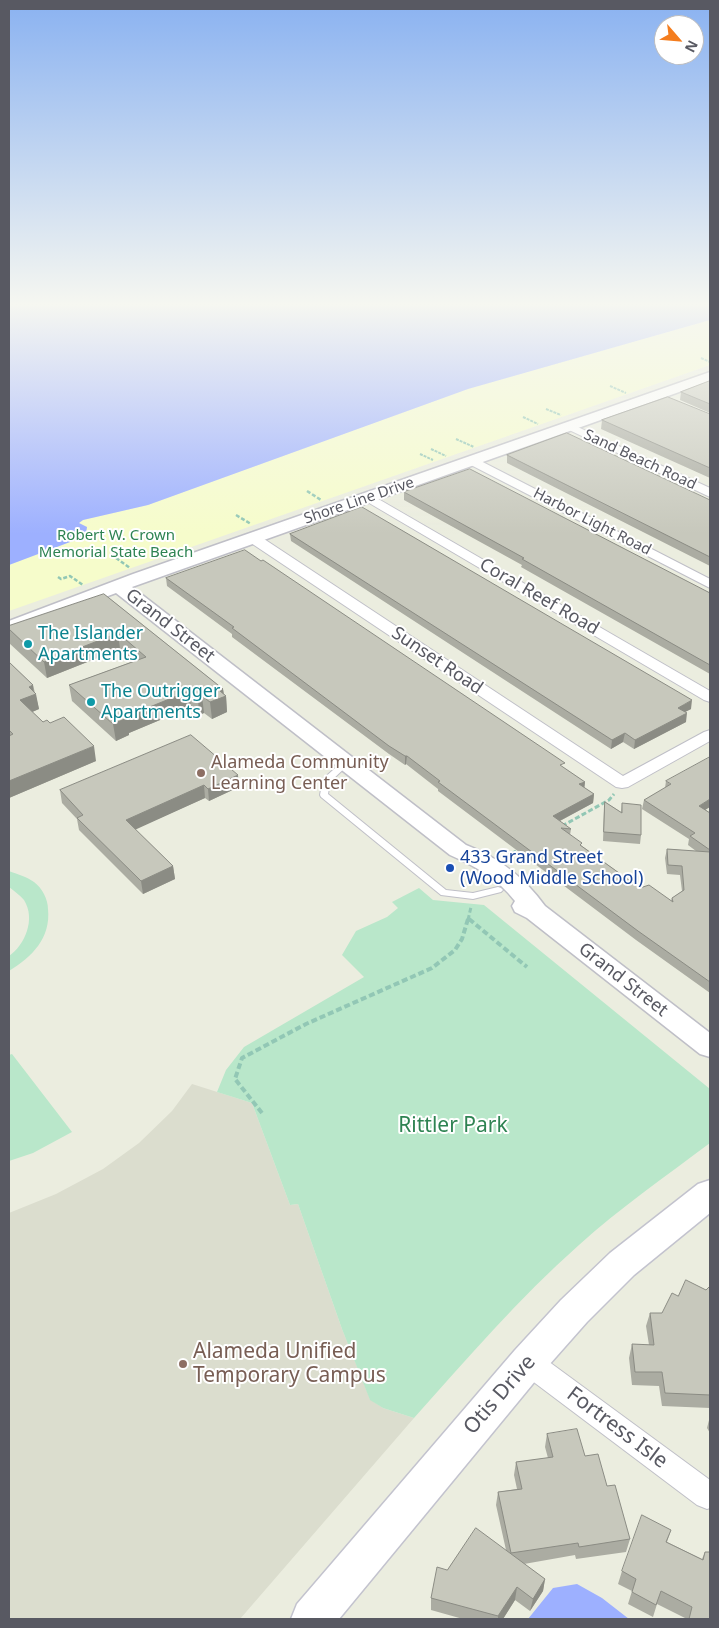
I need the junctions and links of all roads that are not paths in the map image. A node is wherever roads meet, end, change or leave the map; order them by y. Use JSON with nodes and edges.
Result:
{"nodes":[{"id":1,"x":693,"y":382,"type":"edge"},
{"id":2,"x":656,"y":395,"type":"junction"},
{"id":3,"x":674,"y":403,"type":"edge"},
{"id":4,"x":567,"y":422,"type":"junction"},
{"id":5,"x":475,"y":455,"type":"junction"},
{"id":6,"x":710,"y":493,"type":"edge"},
{"id":7,"x":368,"y":498,"type":"junction"},
{"id":8,"x":254,"y":532,"type":"junction"},
{"id":9,"x":125,"y":578,"type":"junction"},
{"id":10,"x":710,"y":584,"type":"edge"},
{"id":11,"x":9,"y":627,"type":"edge"},
{"id":12,"x":710,"y":697,"type":"edge"},
{"id":13,"x":710,"y":735,"type":"edge"},
{"id":14,"x":346,"y":763,"type":"junction"},
{"id":15,"x":458,"y":850,"type":"junction"},
{"id":16,"x":498,"y":890,"type":"junction"},
{"id":17,"x":536,"y":912,"type":"junction"},
{"id":18,"x":710,"y":1047,"type":"edge"},
{"id":19,"x":710,"y":1194,"type":"edge"},
{"id":20,"x":528,"y":1362,"type":"junction"},
{"id":21,"x":707,"y":1495,"type":"dead end"},
{"id":22,"x":312,"y":1619,"type":"edge"}],
"edges":[{"from":1,"to":2,"type":"street","name":"Shore Line Drive"},
{"from":2,"to":3,"type":"street"},
{"from":2,"to":4,"type":"street","name":"Shore Line Drive"},
{"from":4,"to":5,"type":"street","name":"Shore Line Drive"},
{"from":4,"to":6,"type":"street","name":"Sand Beach Road"},
{"from":5,"to":7,"type":"street","name":"Shore Line Drive"},
{"from":5,"to":10,"type":"street","name":"Harbor Light Road"},
{"from":7,"to":8,"type":"street","name":"Shore Line Drive"},
{"from":7,"to":12,"type":"street","name":"Coral Reef Road"},
{"from":8,"to":9,"type":"street","name":"Shore Line Drive"},
{"from":8,"to":13,"type":"street","name":"Sunset Road"},
{"from":9,"to":11,"type":"street","name":"Shore Line Drive"},
{"from":9,"to":14,"type":"street","name":"Grand Street"},
{"from":14,"to":15,"type":"street","name":"Grand Street"},
{"from":14,"to":16,"type":"lane"},
{"from":15,"to":16,"type":"street","name":"Grand Street"},
{"from":15,"to":17,"type":"street","name":"Grand Street"},
{"from":16,"to":17,"type":"street","name":"Grand Street"},
{"from":17,"to":18,"type":"street","name":"Grand Street"},
{"from":19,"to":20,"type":"main road","name":"Otis Drive"},
{"from":20,"to":21,"type":"street","name":"Fortress Isle"},
{"from":20,"to":22,"type":"main road","name":"Otis Drive"}]}
